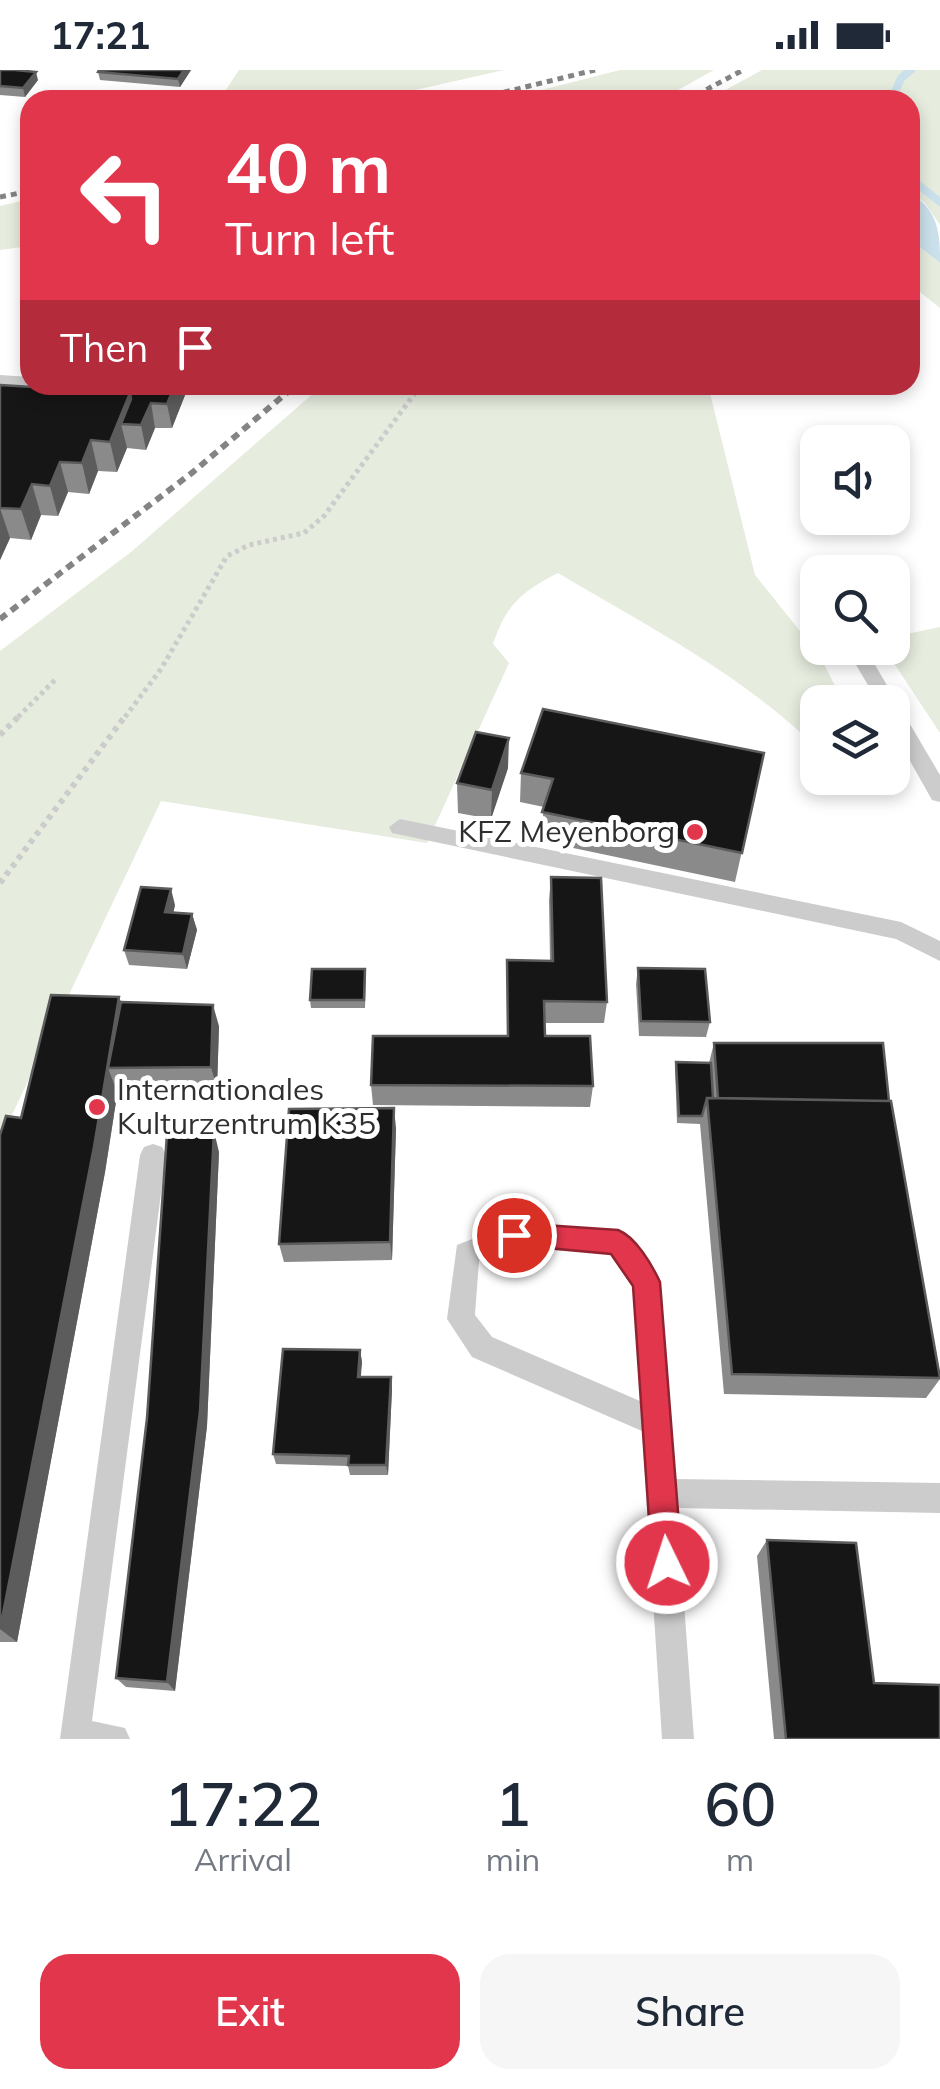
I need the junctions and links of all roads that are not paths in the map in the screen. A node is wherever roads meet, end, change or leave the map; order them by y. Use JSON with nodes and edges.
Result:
{"nodes":[{"id":1,"x":910,"y":742,"type":"edge"},
{"id":2,"x":940,"y":794,"type":"edge"},
{"id":3,"x":400,"y":827,"type":"dead end"},
{"id":4,"x":940,"y":952,"type":"edge"},
{"id":5,"x":153,"y":1155,"type":"dead end"},
{"id":6,"x":657,"y":1423,"type":"junction"},
{"id":7,"x":662,"y":1493,"type":"junction"},
{"id":8,"x":940,"y":1498,"type":"edge"},
{"id":9,"x":114,"y":1739,"type":"edge"},
{"id":10,"x":678,"y":1739,"type":"edge"}],
"edges":[{"from":1,"to":2,"type":"lane"},
{"from":3,"to":4,"type":"lane"},
{"from":5,"to":9,"type":"lane"},
{"from":6,"to":6,"type":"lane"},
{"from":6,"to":7,"type":"lane"},
{"from":7,"to":8,"type":"lane"},
{"from":7,"to":10,"type":"lane"}]}
